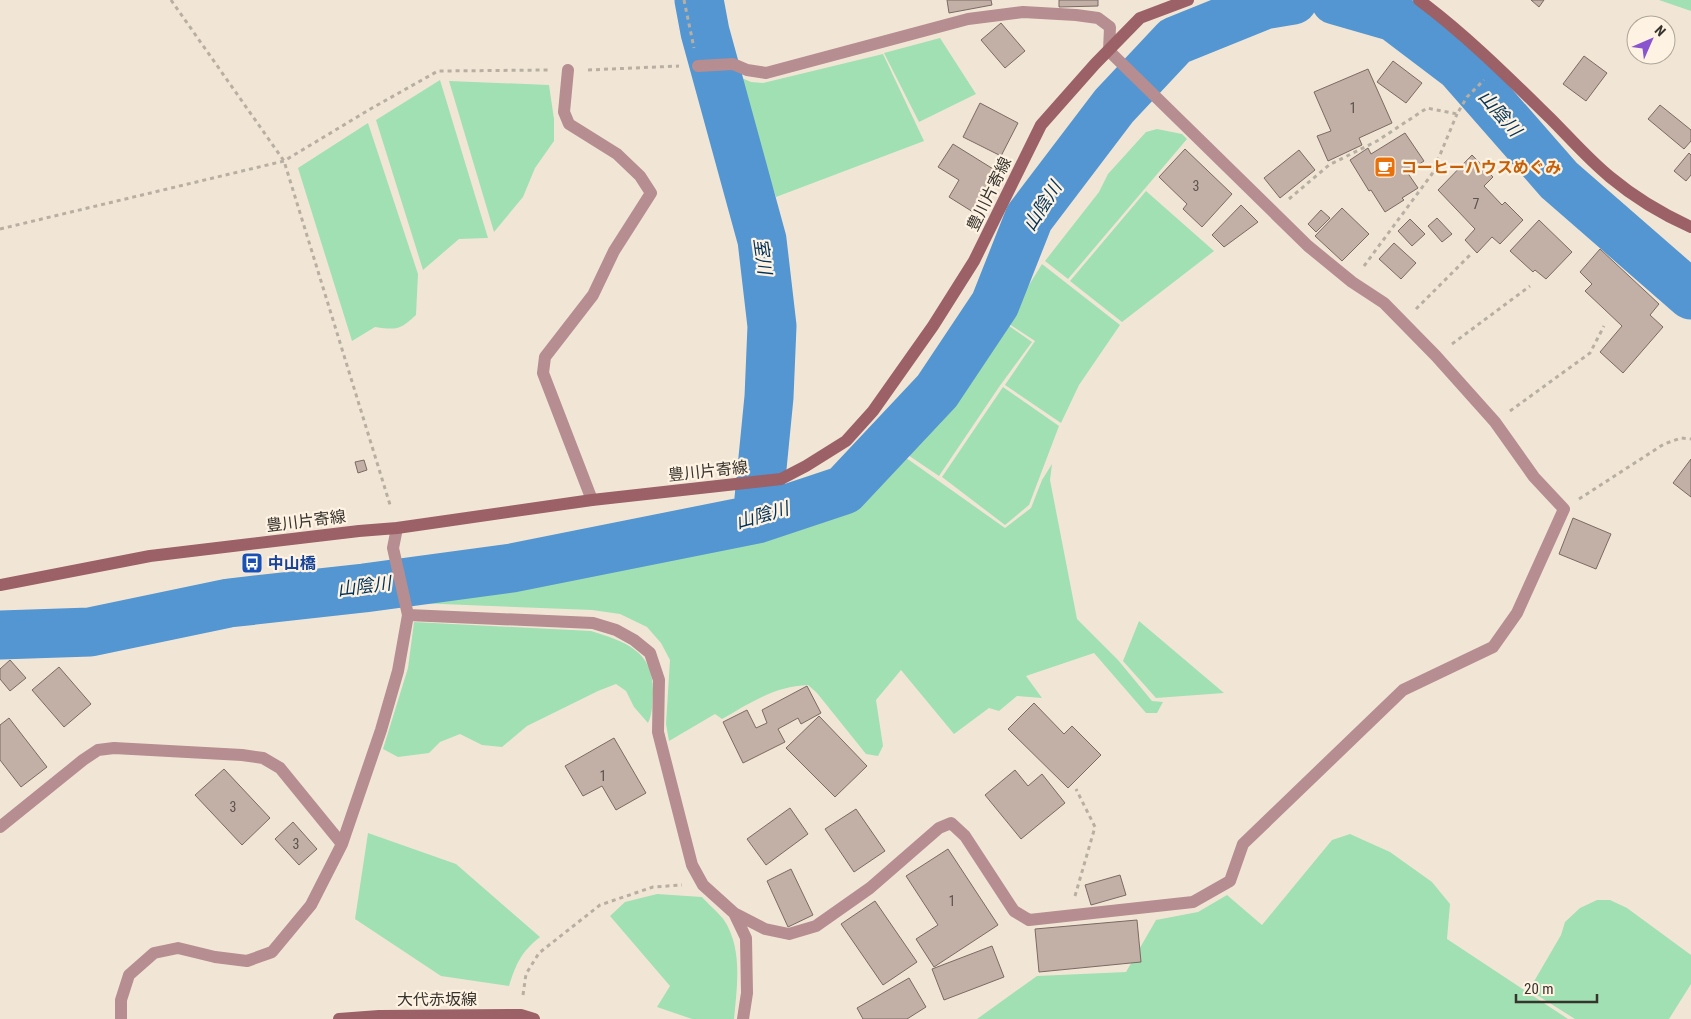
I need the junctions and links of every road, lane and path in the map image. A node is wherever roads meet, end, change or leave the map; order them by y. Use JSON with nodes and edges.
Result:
{"nodes":[{"id":1,"x":171,"y":0,"type":"edge"},
{"id":2,"x":684,"y":0,"type":"edge"},
{"id":3,"x":1188,"y":0,"type":"edge"},
{"id":4,"x":1419,"y":0,"type":"edge"},
{"id":5,"x":1109,"y":51,"type":"junction"},
{"id":6,"x":698,"y":66,"type":"junction"},
{"id":7,"x":568,"y":70,"type":"junction"},
{"id":8,"x":1467,"y":97,"type":"dead end"},
{"id":9,"x":1457,"y":114,"type":"junction"},
{"id":10,"x":284,"y":161,"type":"junction"},
{"id":11,"x":1273,"y":213,"type":"junction"},
{"id":12,"x":1691,"y":227,"type":"edge"},
{"id":13,"x":0,"y":229,"type":"edge"},
{"id":14,"x":1472,"y":253,"type":"dead end"},
{"id":15,"x":1352,"y":282,"type":"junction"},
{"id":16,"x":1530,"y":286,"type":"dead end"},
{"id":17,"x":1403,"y":322,"type":"junction"},
{"id":18,"x":1604,"y":326,"type":"dead end"},
{"id":19,"x":1436,"y":356,"type":"junction"},
{"id":20,"x":1495,"y":422,"type":"junction"},
{"id":21,"x":1691,"y":439,"type":"edge"},
{"id":22,"x":592,"y":500,"type":"junction"},
{"id":23,"x":1564,"y":509,"type":"junction"},
{"id":24,"x":397,"y":528,"type":"junction"},
{"id":25,"x":0,"y":585,"type":"edge"},
{"id":26,"x":407,"y":610,"type":"junction"},
{"id":27,"x":1076,"y":789,"type":"dead end"},
{"id":28,"x":0,"y":827,"type":"edge"},
{"id":29,"x":342,"y":844,"type":"junction"},
{"id":30,"x":703,"y":884,"type":"junction"},
{"id":31,"x":734,"y":913,"type":"junction"},
{"id":32,"x":1069,"y":916,"type":"junction"},
{"id":33,"x":521,"y":1015,"type":"junction"},
{"id":34,"x":379,"y":1017,"type":"edge"},
{"id":35,"x":121,"y":1019,"type":"edge"},
{"id":36,"x":340,"y":1019,"type":"edge"},
{"id":37,"x":534,"y":1019,"type":"edge"},
{"id":38,"x":743,"y":1019,"type":"edge"}],
"edges":[{"from":1,"to":10,"type":"path"},
{"from":2,"to":6,"type":"path"},
{"from":3,"to":5,"type":"main road","name":"豊川片寄線"},
{"from":4,"to":12,"type":"main road"},
{"from":5,"to":6,"type":"street"},
{"from":5,"to":11,"type":"street"},
{"from":5,"to":22,"type":"main road","name":"豊川片寄線"},
{"from":6,"to":7,"type":"path"},
{"from":7,"to":10,"type":"path"},
{"from":7,"to":22,"type":"street"},
{"from":8,"to":9,"type":"path"},
{"from":9,"to":11,"type":"path"},
{"from":9,"to":15,"type":"path"},
{"from":10,"to":13,"type":"path"},
{"from":10,"to":24,"type":"path"},
{"from":11,"to":15,"type":"street"},
{"from":14,"to":17,"type":"path"},
{"from":15,"to":17,"type":"street"},
{"from":16,"to":19,"type":"path"},
{"from":17,"to":19,"type":"street"},
{"from":18,"to":20,"type":"path"},
{"from":19,"to":20,"type":"street"},
{"from":20,"to":23,"type":"street"},
{"from":21,"to":23,"type":"path"},
{"from":22,"to":24,"type":"main road","name":"豊川片寄線"},
{"from":23,"to":32,"type":"street"},
{"from":24,"to":25,"type":"main road","name":"豊川片寄線"},
{"from":24,"to":26,"type":"street"},
{"from":26,"to":29,"type":"street"},
{"from":26,"to":30,"type":"street"},
{"from":27,"to":32,"type":"path"},
{"from":28,"to":29,"type":"street"},
{"from":29,"to":35,"type":"street"},
{"from":30,"to":31,"type":"street"},
{"from":30,"to":33,"type":"path"},
{"from":31,"to":32,"type":"street"},
{"from":31,"to":38,"type":"street"},
{"from":33,"to":34,"type":"main road","name":"大代赤坂線"},
{"from":33,"to":37,"type":"main road","name":"大代赤坂線"},
{"from":34,"to":36,"type":"main road","name":"大代赤坂線"}]}
